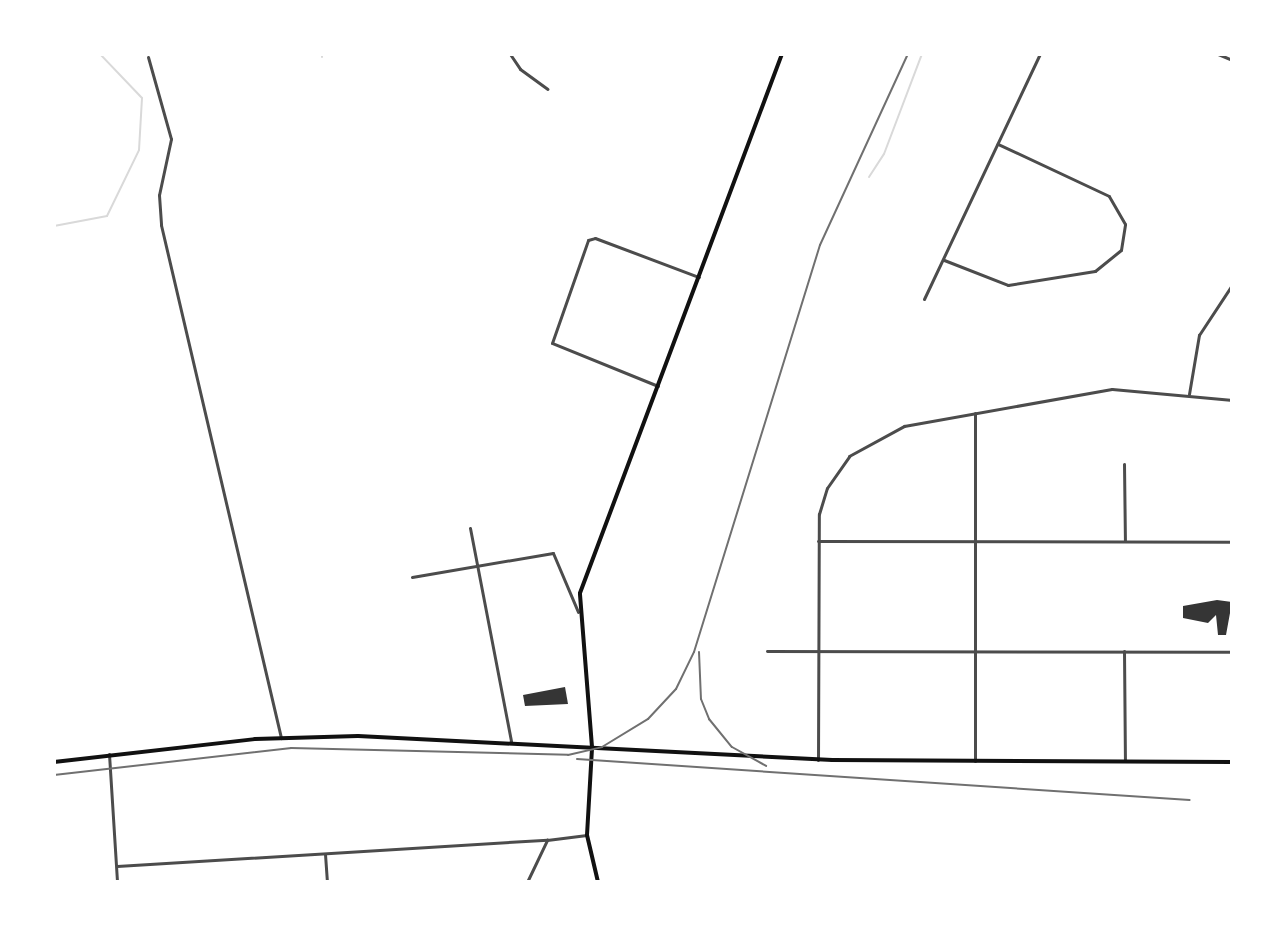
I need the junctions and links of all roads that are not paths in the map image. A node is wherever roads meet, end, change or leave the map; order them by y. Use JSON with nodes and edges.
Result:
{"nodes":[{"id":1,"x":510,"y":54,"type":"edge"},
{"id":2,"x":782,"y":54,"type":"edge"},
{"id":3,"x":1040,"y":54,"type":"edge"},
{"id":4,"x":1218,"y":54,"type":"edge"},
{"id":5,"x":148,"y":57,"type":"dead end"},
{"id":6,"x":1232,"y":60,"type":"edge"},
{"id":7,"x":548,"y":89,"type":"dead end"},
{"id":8,"x":998,"y":144,"type":"junction"},
{"id":9,"x":944,"y":260,"type":"junction"},
{"id":10,"x":699,"y":277,"type":"junction"},
{"id":11,"x":1232,"y":285,"type":"edge"},
{"id":12,"x":924,"y":299,"type":"dead end"},
{"id":13,"x":658,"y":386,"type":"junction"},
{"id":14,"x":1189,"y":396,"type":"junction"},
{"id":15,"x":1232,"y":400,"type":"edge"},
{"id":16,"x":975,"y":413,"type":"junction"},
{"id":17,"x":1124,"y":464,"type":"dead end"},
{"id":18,"x":470,"y":528,"type":"dead end"},
{"id":19,"x":818,"y":541,"type":"junction"},
{"id":20,"x":975,"y":541,"type":"junction"},
{"id":21,"x":1125,"y":541,"type":"junction"},
{"id":22,"x":1232,"y":542,"type":"edge"},
{"id":23,"x":477,"y":565,"type":"junction"},
{"id":24,"x":412,"y":577,"type":"dead end"},
{"id":25,"x":578,"y":612,"type":"junction"},
{"id":26,"x":767,"y":651,"type":"dead end"},
{"id":27,"x":818,"y":651,"type":"junction"},
{"id":28,"x":974,"y":651,"type":"junction"},
{"id":29,"x":1124,"y":651,"type":"junction"},
{"id":30,"x":1232,"y":652,"type":"edge"},
{"id":31,"x":281,"y":738,"type":"junction"},
{"id":32,"x":511,"y":741,"type":"junction"},
{"id":33,"x":592,"y":747,"type":"junction"},
{"id":34,"x":109,"y":754,"type":"junction"},
{"id":35,"x":818,"y":760,"type":"junction"},
{"id":36,"x":975,"y":761,"type":"junction"},
{"id":37,"x":1125,"y":761,"type":"junction"},
{"id":38,"x":54,"y":762,"type":"edge"},
{"id":39,"x":1232,"y":762,"type":"edge"},
{"id":40,"x":587,"y":835,"type":"junction"},
{"id":41,"x":547,"y":840,"type":"junction"},
{"id":42,"x":325,"y":854,"type":"junction"},
{"id":43,"x":117,"y":866,"type":"junction"},
{"id":44,"x":117,"y":882,"type":"edge"},
{"id":45,"x":327,"y":882,"type":"edge"},
{"id":46,"x":527,"y":882,"type":"edge"},
{"id":47,"x":598,"y":882,"type":"edge"}],
"edges":[{"from":1,"to":7,"type":"street"},
{"from":2,"to":10,"type":"main road"},
{"from":3,"to":8,"type":"street"},
{"from":4,"to":6,"type":"street"},
{"from":5,"to":31,"type":"street"},
{"from":8,"to":9,"type":"street"},
{"from":8,"to":9,"type":"street"},
{"from":9,"to":12,"type":"street"},
{"from":10,"to":13,"type":"main road"},
{"from":10,"to":13,"type":"street"},
{"from":11,"to":14,"type":"street"},
{"from":13,"to":25,"type":"main road"},
{"from":14,"to":15,"type":"street"},
{"from":14,"to":16,"type":"street"},
{"from":16,"to":19,"type":"street"},
{"from":16,"to":20,"type":"street"},
{"from":17,"to":21,"type":"street"},
{"from":18,"to":23,"type":"street"},
{"from":19,"to":20,"type":"street"},
{"from":19,"to":27,"type":"street"},
{"from":20,"to":21,"type":"street"},
{"from":20,"to":28,"type":"street"},
{"from":21,"to":22,"type":"street"},
{"from":23,"to":24,"type":"street"},
{"from":23,"to":25,"type":"street"},
{"from":23,"to":32,"type":"street"},
{"from":25,"to":33,"type":"main road"},
{"from":26,"to":27,"type":"street"},
{"from":27,"to":28,"type":"street"},
{"from":27,"to":35,"type":"street"},
{"from":28,"to":29,"type":"street"},
{"from":28,"to":36,"type":"street"},
{"from":29,"to":30,"type":"street"},
{"from":29,"to":37,"type":"street"},
{"from":31,"to":32,"type":"main road"},
{"from":31,"to":34,"type":"main road"},
{"from":32,"to":33,"type":"main road"},
{"from":33,"to":35,"type":"main road"},
{"from":33,"to":40,"type":"main road"},
{"from":34,"to":38,"type":"main road"},
{"from":34,"to":43,"type":"street"},
{"from":35,"to":36,"type":"main road"},
{"from":36,"to":37,"type":"main road"},
{"from":37,"to":39,"type":"main road"},
{"from":40,"to":41,"type":"street"},
{"from":40,"to":47,"type":"main road"},
{"from":41,"to":42,"type":"street"},
{"from":41,"to":46,"type":"street"},
{"from":42,"to":43,"type":"street"},
{"from":42,"to":45,"type":"street"},
{"from":43,"to":44,"type":"street"}]}
